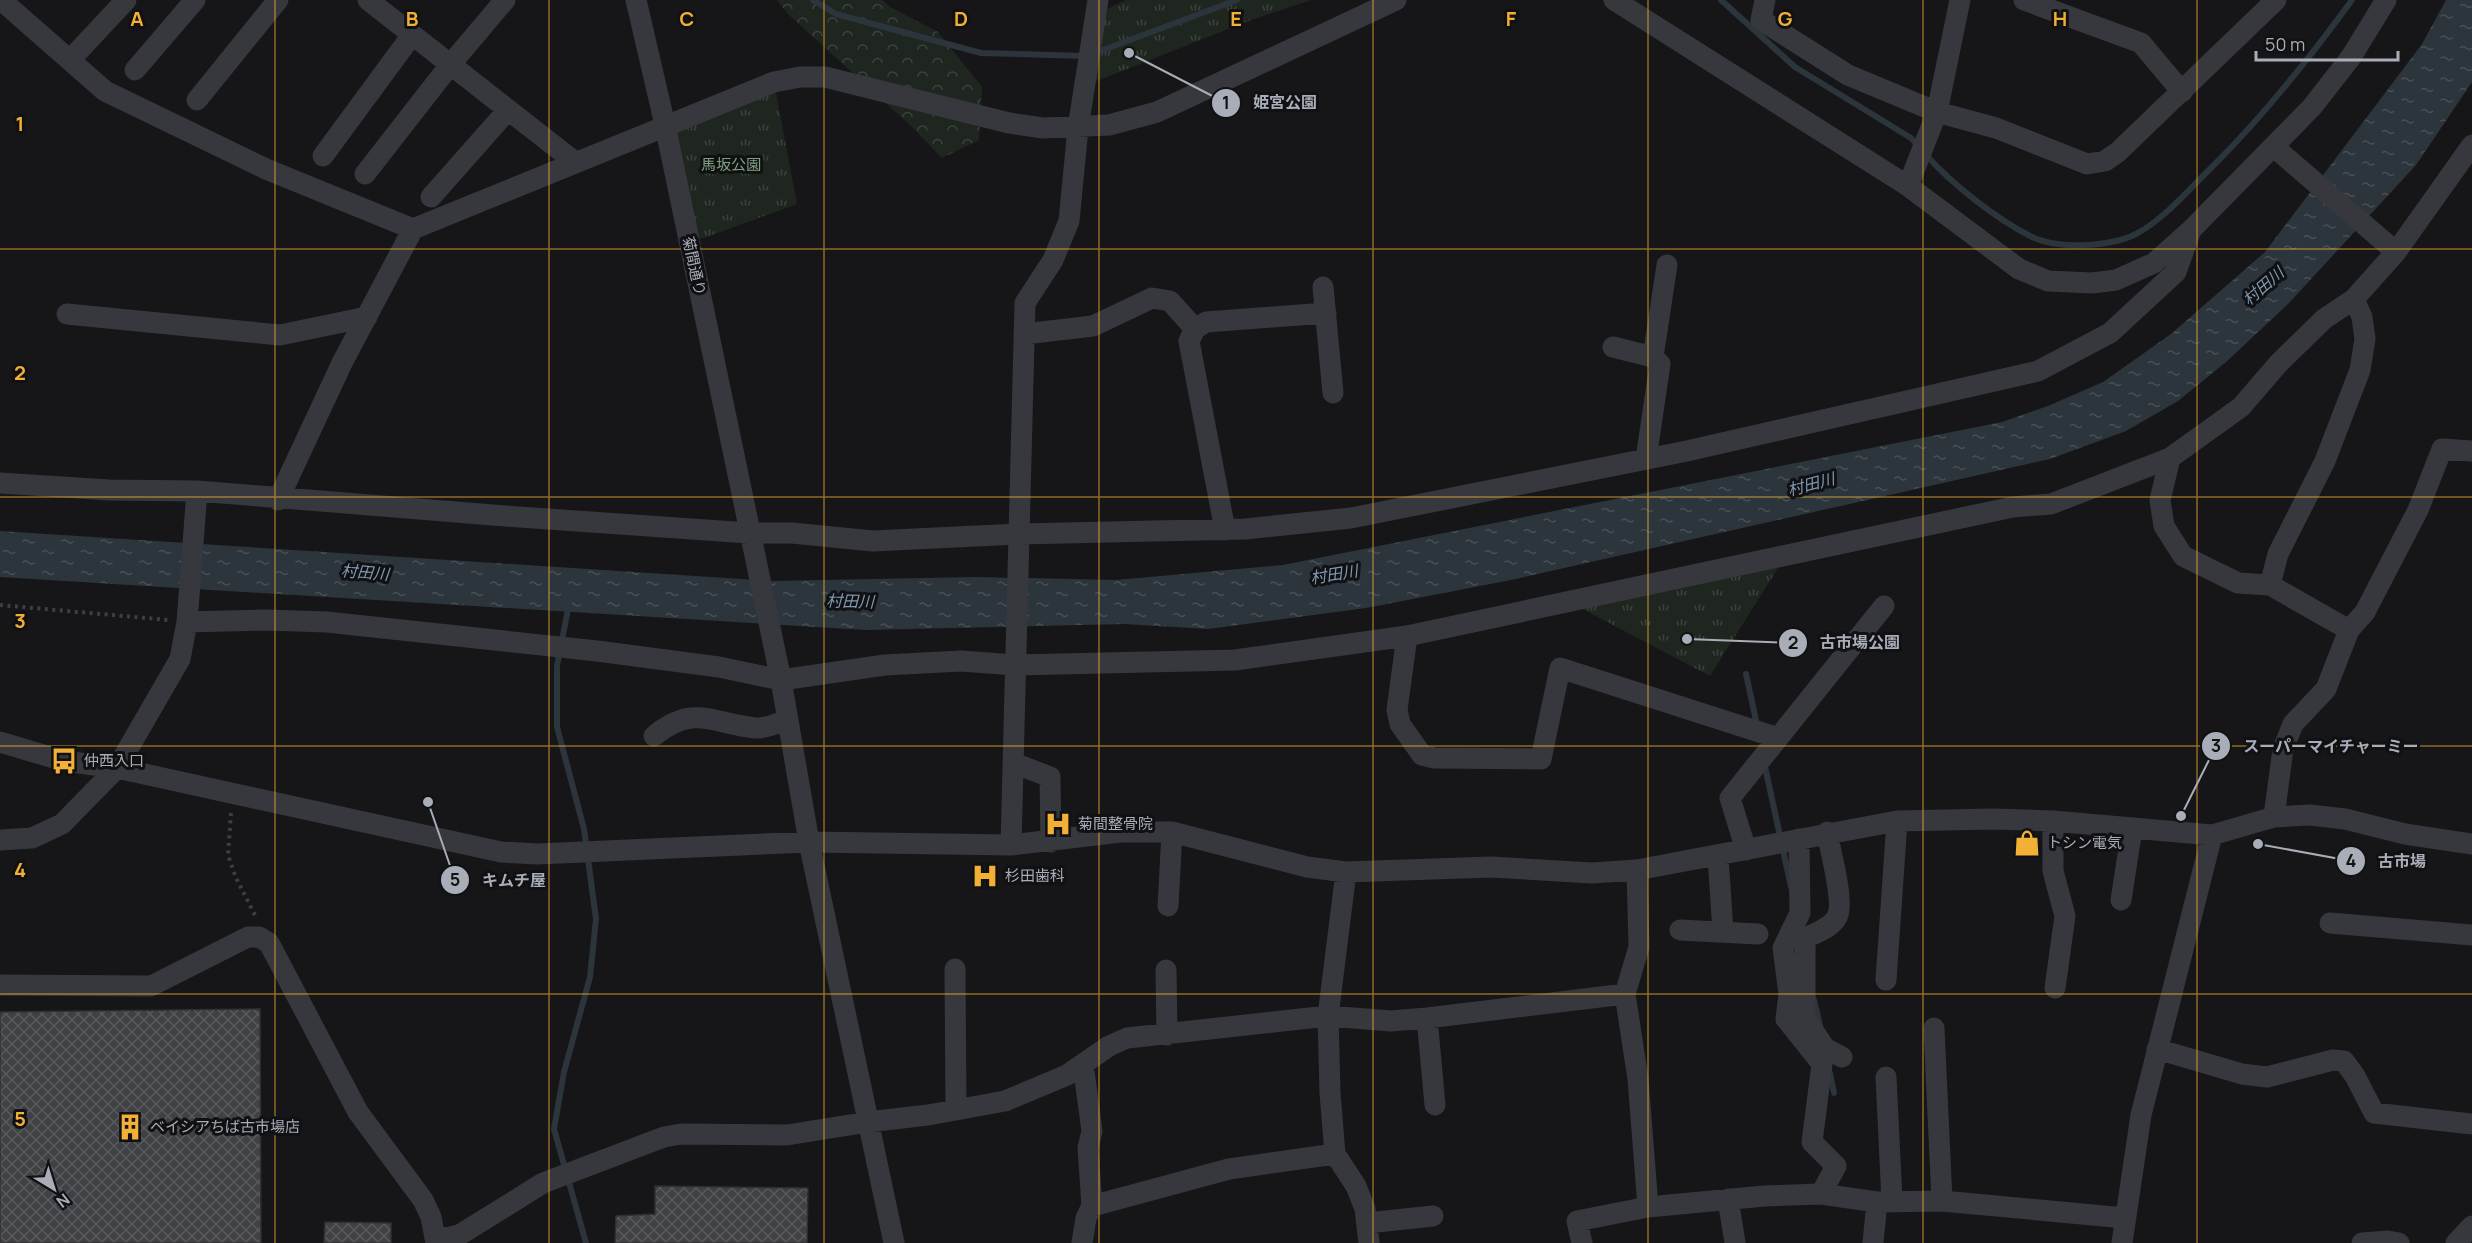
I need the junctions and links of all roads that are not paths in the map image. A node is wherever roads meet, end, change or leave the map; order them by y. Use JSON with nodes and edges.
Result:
{"nodes":[{"id":1,"x":1,"y":0,"type":"edge"},
{"id":2,"x":126,"y":0,"type":"edge"},
{"id":3,"x":195,"y":0,"type":"edge"},
{"id":4,"x":279,"y":0,"type":"edge"},
{"id":5,"x":505,"y":0,"type":"edge"},
{"id":6,"x":636,"y":0,"type":"edge"},
{"id":7,"x":1098,"y":0,"type":"edge"},
{"id":8,"x":1396,"y":0,"type":"edge"},
{"id":9,"x":1614,"y":0,"type":"edge"},
{"id":10,"x":1765,"y":0,"type":"edge"},
{"id":11,"x":1960,"y":0,"type":"edge"},
{"id":12,"x":2024,"y":0,"type":"edge"},
{"id":13,"x":2276,"y":0,"type":"edge"},
{"id":14,"x":2386,"y":0,"type":"edge"},
{"id":15,"x":373,"y":1,"type":"edge"},
{"id":16,"x":412,"y":34,"type":"junction"},
{"id":17,"x":70,"y":60,"type":"junction"},
{"id":18,"x":450,"y":65,"type":"junction"},
{"id":19,"x":135,"y":70,"type":"dead end"},
{"id":20,"x":2182,"y":92,"type":"junction"},
{"id":21,"x":197,"y":100,"type":"dead end"},
{"id":22,"x":508,"y":110,"type":"junction"},
{"id":23,"x":1937,"y":112,"type":"junction"},
{"id":24,"x":665,"y":125,"type":"junction"},
{"id":25,"x":1078,"y":128,"type":"junction"},
{"id":26,"x":2472,"y":145,"type":"edge"},
{"id":27,"x":2274,"y":147,"type":"junction"},
{"id":28,"x":323,"y":156,"type":"dead end"},
{"id":29,"x":574,"y":162,"type":"junction"},
{"id":30,"x":365,"y":174,"type":"dead end"},
{"id":31,"x":1908,"y":186,"type":"junction"},
{"id":32,"x":431,"y":196,"type":"dead end"},
{"id":33,"x":412,"y":229,"type":"junction"},
{"id":34,"x":2191,"y":230,"type":"junction"},
{"id":35,"x":2396,"y":252,"type":"junction"},
{"id":36,"x":1667,"y":265,"type":"dead end"},
{"id":37,"x":1323,"y":287,"type":"dead end"},
{"id":38,"x":2354,"y":298,"type":"junction"},
{"id":39,"x":1326,"y":313,"type":"junction"},
{"id":40,"x":67,"y":314,"type":"dead end"},
{"id":41,"x":367,"y":317,"type":"junction"},
{"id":42,"x":1195,"y":329,"type":"junction"},
{"id":43,"x":1024,"y":334,"type":"junction"},
{"id":44,"x":1613,"y":347,"type":"dead end"},
{"id":45,"x":1653,"y":357,"type":"junction"},
{"id":46,"x":1333,"y":393,"type":"dead end"},
{"id":47,"x":2472,"y":451,"type":"edge"},
{"id":48,"x":2170,"y":458,"type":"junction"},
{"id":49,"x":1646,"y":459,"type":"junction"},
{"id":50,"x":0,"y":483,"type":"edge"},
{"id":51,"x":198,"y":492,"type":"junction"},
{"id":52,"x":278,"y":500,"type":"junction"},
{"id":53,"x":1225,"y":530,"type":"junction"},
{"id":54,"x":749,"y":533,"type":"junction"},
{"id":55,"x":1018,"y":534,"type":"junction"},
{"id":56,"x":2270,"y":585,"type":"junction"},
{"id":57,"x":1884,"y":606,"type":"dead end"},
{"id":58,"x":187,"y":622,"type":"junction"},
{"id":59,"x":2349,"y":630,"type":"junction"},
{"id":60,"x":1407,"y":636,"type":"junction"},
{"id":61,"x":1015,"y":665,"type":"junction"},
{"id":62,"x":781,"y":680,"type":"junction"},
{"id":63,"x":788,"y":720,"type":"junction"},
{"id":64,"x":654,"y":736,"type":"dead end"},
{"id":65,"x":1778,"y":738,"type":"junction"},
{"id":66,"x":0,"y":742,"type":"edge"},
{"id":67,"x":1014,"y":763,"type":"junction"},
{"id":68,"x":117,"y":768,"type":"junction"},
{"id":69,"x":2274,"y":817,"type":"junction"},
{"id":70,"x":1897,"y":821,"type":"junction"},
{"id":71,"x":2053,"y":821,"type":"junction"},
{"id":72,"x":2132,"y":829,"type":"junction"},
{"id":73,"x":1172,"y":832,"type":"junction"},
{"id":74,"x":1827,"y":832,"type":"junction"},
{"id":75,"x":2212,"y":836,"type":"junction"},
{"id":76,"x":1799,"y":839,"type":"junction"},
{"id":77,"x":0,"y":840,"type":"edge"},
{"id":78,"x":809,"y":842,"type":"junction"},
{"id":79,"x":1051,"y":842,"type":"junction"},
{"id":80,"x":2472,"y":844,"type":"edge"},
{"id":81,"x":1011,"y":845,"type":"junction"},
{"id":82,"x":1746,"y":850,"type":"junction"},
{"id":83,"x":1718,"y":856,"type":"junction"},
{"id":84,"x":1637,"y":870,"type":"junction"},
{"id":85,"x":1347,"y":872,"type":"junction"},
{"id":86,"x":2121,"y":900,"type":"dead end"},
{"id":87,"x":1168,"y":906,"type":"dead end"},
{"id":88,"x":2330,"y":923,"type":"dead end"},
{"id":89,"x":1680,"y":930,"type":"dead end"},
{"id":90,"x":1723,"y":932,"type":"junction"},
{"id":91,"x":1758,"y":934,"type":"dead end"},
{"id":92,"x":2472,"y":935,"type":"edge"},
{"id":93,"x":955,"y":969,"type":"dead end"},
{"id":94,"x":1166,"y":970,"type":"dead end"},
{"id":95,"x":1886,"y":980,"type":"dead end"},
{"id":96,"x":0,"y":985,"type":"edge"},
{"id":97,"x":2055,"y":988,"type":"dead end"},
{"id":98,"x":1625,"y":994,"type":"junction"},
{"id":99,"x":1328,"y":1016,"type":"junction"},
{"id":100,"x":1427,"y":1018,"type":"junction"},
{"id":101,"x":1934,"y":1029,"type":"dead end"},
{"id":102,"x":1167,"y":1035,"type":"junction"},
{"id":103,"x":2157,"y":1049,"type":"junction"},
{"id":104,"x":1842,"y":1057,"type":"dead end"},
{"id":105,"x":1083,"y":1064,"type":"junction"},
{"id":106,"x":1886,"y":1077,"type":"dead end"},
{"id":107,"x":1435,"y":1105,"type":"dead end"},
{"id":108,"x":956,"y":1110,"type":"junction"},
{"id":109,"x":868,"y":1122,"type":"junction"},
{"id":110,"x":2472,"y":1124,"type":"edge"},
{"id":111,"x":1335,"y":1155,"type":"junction"},
{"id":112,"x":1821,"y":1194,"type":"junction"},
{"id":113,"x":1728,"y":1199,"type":"junction"},
{"id":114,"x":1885,"y":1201,"type":"junction"},
{"id":115,"x":1942,"y":1201,"type":"junction"},
{"id":116,"x":1092,"y":1206,"type":"junction"},
{"id":117,"x":1648,"y":1207,"type":"junction"},
{"id":118,"x":1433,"y":1216,"type":"dead end"},
{"id":119,"x":2125,"y":1218,"type":"junction"},
{"id":120,"x":2472,"y":1226,"type":"edge"},
{"id":121,"x":1368,"y":1233,"type":"edge"},
{"id":122,"x":436,"y":1240,"type":"edge"},
{"id":123,"x":894,"y":1243,"type":"edge"},
{"id":124,"x":1082,"y":1243,"type":"edge"},
{"id":125,"x":1582,"y":1243,"type":"edge"},
{"id":126,"x":1735,"y":1243,"type":"edge"},
{"id":127,"x":1873,"y":1243,"type":"edge"},
{"id":128,"x":2122,"y":1243,"type":"edge"},
{"id":129,"x":2362,"y":1243,"type":"edge"},
{"id":130,"x":2398,"y":1243,"type":"edge"},
{"id":131,"x":2456,"y":1243,"type":"edge"}],
"edges":[{"from":1,"to":17,"type":"street"},
{"from":2,"to":17,"type":"street"},
{"from":3,"to":19,"type":"street"},
{"from":4,"to":21,"type":"street"},
{"from":5,"to":18,"type":"street"},
{"from":6,"to":24,"type":"street","name":"菊間通り"},
{"from":7,"to":25,"type":"street"},
{"from":8,"to":25,"type":"street"},
{"from":9,"to":31,"type":"street"},
{"from":10,"to":23,"type":"street"},
{"from":11,"to":23,"type":"street"},
{"from":12,"to":20,"type":"street"},
{"from":13,"to":20,"type":"street"},
{"from":14,"to":27,"type":"street"},
{"from":15,"to":16,"type":"street"},
{"from":16,"to":18,"type":"street"},
{"from":16,"to":28,"type":"street"},
{"from":17,"to":33,"type":"street"},
{"from":18,"to":22,"type":"street"},
{"from":18,"to":30,"type":"street"},
{"from":20,"to":23,"type":"street"},
{"from":22,"to":29,"type":"street"},
{"from":22,"to":32,"type":"street"},
{"from":23,"to":31,"type":"street"},
{"from":24,"to":25,"type":"street"},
{"from":24,"to":29,"type":"street"},
{"from":24,"to":54,"type":"street","name":"菊間通り"},
{"from":25,"to":43,"type":"street"},
{"from":26,"to":35,"type":"street"},
{"from":27,"to":34,"type":"street"},
{"from":27,"to":35,"type":"street"},
{"from":29,"to":33,"type":"street"},
{"from":31,"to":34,"type":"street"},
{"from":33,"to":41,"type":"street"},
{"from":34,"to":49,"type":"street"},
{"from":35,"to":38,"type":"street"},
{"from":36,"to":45,"type":"street"},
{"from":37,"to":39,"type":"street"},
{"from":38,"to":48,"type":"street"},
{"from":38,"to":56,"type":"street"},
{"from":39,"to":42,"type":"street"},
{"from":39,"to":46,"type":"street"},
{"from":40,"to":41,"type":"street"},
{"from":41,"to":52,"type":"street"},
{"from":42,"to":43,"type":"street"},
{"from":42,"to":53,"type":"street"},
{"from":43,"to":55,"type":"street"},
{"from":44,"to":45,"type":"street"},
{"from":45,"to":49,"type":"street"},
{"from":47,"to":59,"type":"street"},
{"from":48,"to":56,"type":"street"},
{"from":48,"to":60,"type":"street"},
{"from":49,"to":53,"type":"street"},
{"from":50,"to":51,"type":"street"},
{"from":51,"to":52,"type":"street"},
{"from":51,"to":58,"type":"street"},
{"from":52,"to":54,"type":"street"},
{"from":53,"to":55,"type":"street"},
{"from":54,"to":55,"type":"street"},
{"from":54,"to":62,"type":"street","name":"菊間通り"},
{"from":55,"to":61,"type":"street"},
{"from":56,"to":59,"type":"street"},
{"from":57,"to":65,"type":"street"},
{"from":58,"to":62,"type":"street"},
{"from":58,"to":68,"type":"street"},
{"from":59,"to":69,"type":"street"},
{"from":60,"to":61,"type":"street"},
{"from":60,"to":65,"type":"street"},
{"from":61,"to":62,"type":"street"},
{"from":61,"to":67,"type":"street"},
{"from":62,"to":63,"type":"street","name":"菊間通り"},
{"from":63,"to":64,"type":"street"},
{"from":63,"to":78,"type":"street","name":"菊間通り"},
{"from":65,"to":82,"type":"street"},
{"from":66,"to":68,"type":"street"},
{"from":67,"to":79,"type":"street"},
{"from":67,"to":81,"type":"street"},
{"from":68,"to":77,"type":"street"},
{"from":68,"to":78,"type":"street"},
{"from":69,"to":75,"type":"street"},
{"from":69,"to":80,"type":"street"},
{"from":70,"to":71,"type":"street"},
{"from":70,"to":74,"type":"street"},
{"from":70,"to":95,"type":"street"},
{"from":71,"to":72,"type":"street"},
{"from":71,"to":97,"type":"street"},
{"from":72,"to":75,"type":"street"},
{"from":72,"to":86,"type":"street"},
{"from":73,"to":79,"type":"street"},
{"from":73,"to":85,"type":"street"},
{"from":73,"to":87,"type":"street"},
{"from":74,"to":76,"type":"street"},
{"from":74,"to":104,"type":"street"},
{"from":75,"to":103,"type":"street"},
{"from":76,"to":82,"type":"street"},
{"from":76,"to":112,"type":"street"},
{"from":78,"to":81,"type":"street"},
{"from":78,"to":109,"type":"street","name":"菊間通り"},
{"from":79,"to":81,"type":"street"},
{"from":82,"to":83,"type":"street"},
{"from":83,"to":84,"type":"street"},
{"from":83,"to":90,"type":"street"},
{"from":84,"to":85,"type":"street"},
{"from":84,"to":98,"type":"street"},
{"from":85,"to":99,"type":"street"},
{"from":88,"to":92,"type":"street"},
{"from":89,"to":90,"type":"street"},
{"from":90,"to":91,"type":"street"},
{"from":93,"to":108,"type":"street"},
{"from":94,"to":102,"type":"street"},
{"from":96,"to":122,"type":"street"},
{"from":98,"to":100,"type":"street"},
{"from":98,"to":117,"type":"street"},
{"from":99,"to":100,"type":"street"},
{"from":99,"to":102,"type":"street"},
{"from":99,"to":111,"type":"street"},
{"from":100,"to":107,"type":"street"},
{"from":101,"to":115,"type":"street"},
{"from":102,"to":105,"type":"street"},
{"from":103,"to":110,"type":"street"},
{"from":103,"to":119,"type":"street"},
{"from":105,"to":108,"type":"street"},
{"from":105,"to":116,"type":"street"},
{"from":106,"to":114,"type":"street"},
{"from":108,"to":109,"type":"street"},
{"from":109,"to":122,"type":"street"},
{"from":109,"to":123,"type":"street","name":"菊間通り"},
{"from":111,"to":116,"type":"street"},
{"from":111,"to":121,"type":"street"},
{"from":112,"to":113,"type":"street"},
{"from":112,"to":114,"type":"street"},
{"from":113,"to":117,"type":"street"},
{"from":113,"to":126,"type":"street"},
{"from":114,"to":115,"type":"street"},
{"from":114,"to":127,"type":"street"},
{"from":115,"to":119,"type":"street"},
{"from":116,"to":124,"type":"street"},
{"from":117,"to":125,"type":"street"},
{"from":118,"to":121,"type":"street"},
{"from":119,"to":128,"type":"street"},
{"from":120,"to":131,"type":"street"},
{"from":129,"to":130,"type":"street"}]}
